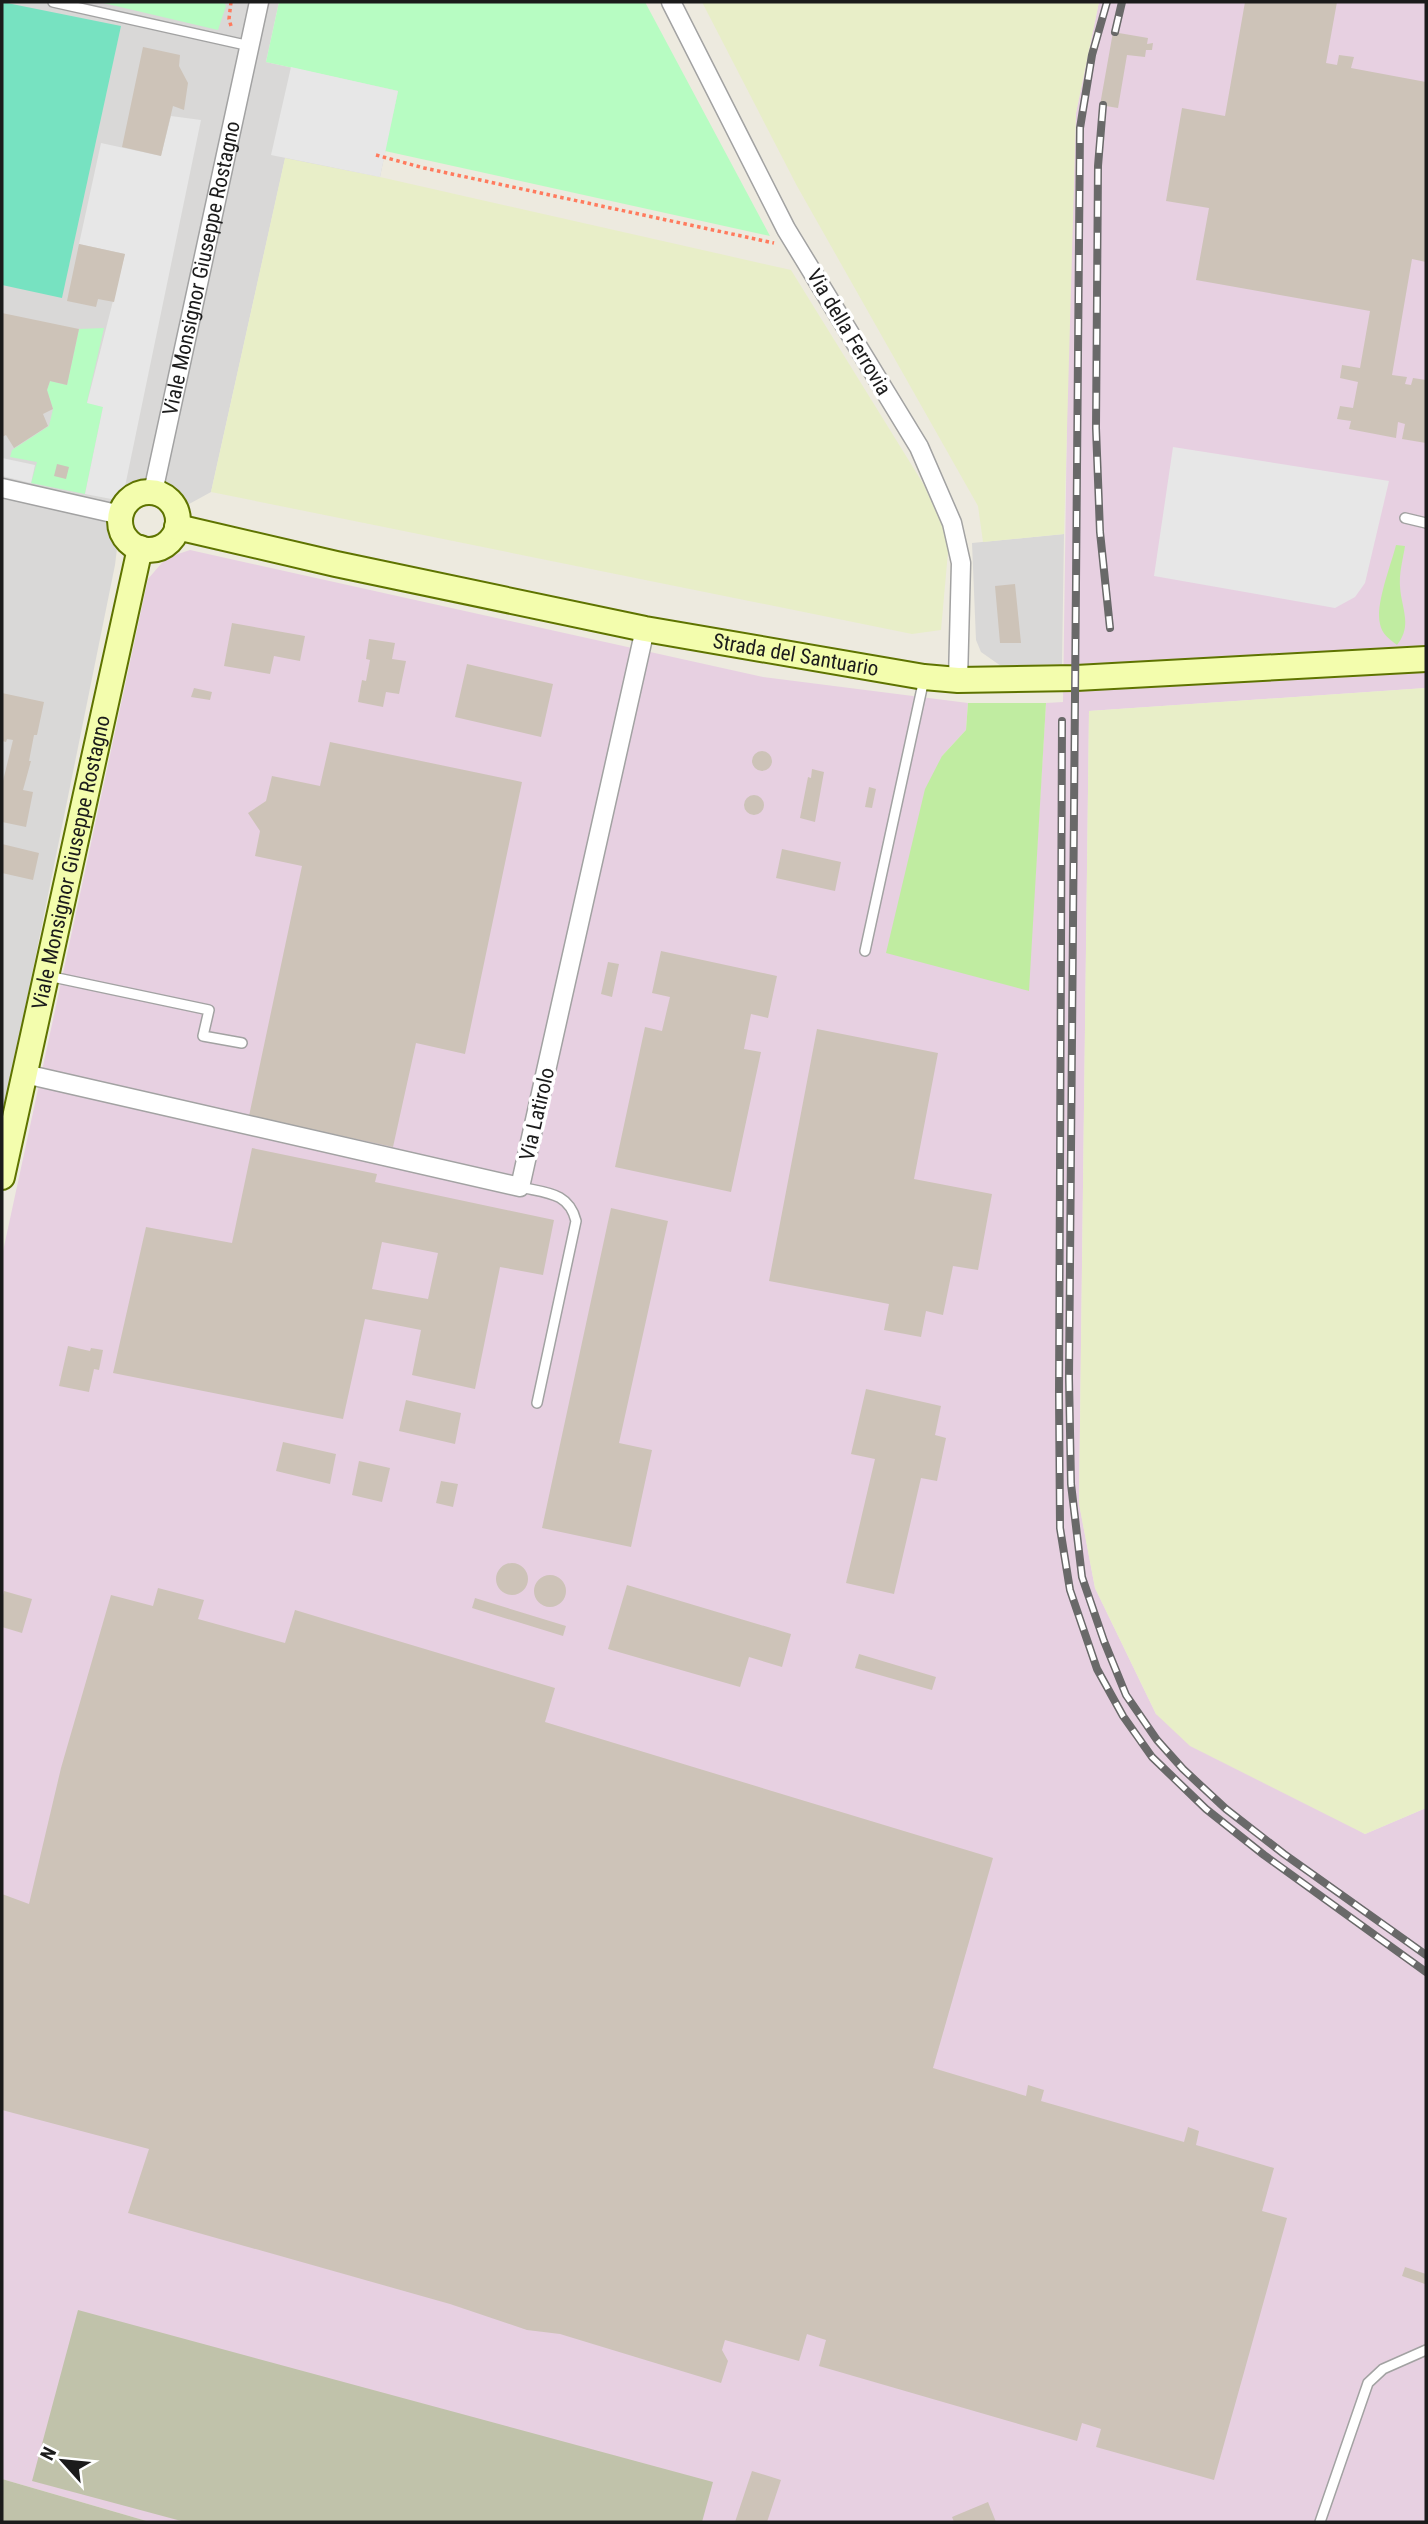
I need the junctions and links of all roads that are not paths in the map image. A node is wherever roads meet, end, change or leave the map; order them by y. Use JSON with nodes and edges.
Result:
{"nodes":[{"id":1,"x":53,"y":2,"type":"edge"},
{"id":2,"x":258,"y":2,"type":"edge"},
{"id":3,"x":671,"y":2,"type":"edge"},
{"id":4,"x":250,"y":46,"type":"junction"},
{"id":5,"x":2,"y":488,"type":"edge"},
{"id":6,"x":153,"y":492,"type":"junction"},
{"id":7,"x":121,"y":514,"type":"junction"},
{"id":8,"x":1405,"y":518,"type":"dead end"},
{"id":9,"x":1426,"y":523,"type":"edge"},
{"id":10,"x":177,"y":527,"type":"junction"},
{"id":11,"x":141,"y":548,"type":"junction"},
{"id":12,"x":645,"y":629,"type":"junction"},
{"id":13,"x":1426,"y":659,"type":"edge"},
{"id":14,"x":924,"y":677,"type":"junction"},
{"id":15,"x":958,"y":680,"type":"junction"},
{"id":16,"x":865,"y":951,"type":"dead end"},
{"id":17,"x":47,"y":976,"type":"junction"},
{"id":18,"x":242,"y":1043,"type":"dead end"},
{"id":19,"x":25,"y":1074,"type":"junction"},
{"id":20,"x":2,"y":1177,"type":"edge"},
{"id":21,"x":520,"y":1187,"type":"junction"},
{"id":22,"x":537,"y":1403,"type":"dead end"},
{"id":23,"x":1426,"y":2350,"type":"edge"},
{"id":24,"x":1320,"y":2522,"type":"edge"}],
"edges":[{"from":1,"to":4,"type":"lane"},
{"from":2,"to":4,"type":"street","name":"Viale Monsignor Giuseppe Rostagno"},
{"from":3,"to":15,"type":"street","name":"Via della Ferrovia"},
{"from":4,"to":6,"type":"street","name":"Viale Monsignor Giuseppe Rostagno"},
{"from":5,"to":7,"type":"street"},
{"from":6,"to":7,"type":"street"},
{"from":6,"to":10,"type":"street"},
{"from":7,"to":11,"type":"street"},
{"from":8,"to":9,"type":"lane"},
{"from":10,"to":11,"type":"street"},
{"from":10,"to":12,"type":"street","name":"Strada del Santuario"},
{"from":11,"to":17,"type":"street","name":"Viale Monsignor Giuseppe Rostagno"},
{"from":12,"to":14,"type":"street","name":"Strada del Santuario"},
{"from":12,"to":21,"type":"street","name":"Via Latirolo"},
{"from":13,"to":15,"type":"street","name":"Strada del Santuario"},
{"from":14,"to":15,"type":"street","name":"Strada del Santuario"},
{"from":14,"to":16,"type":"lane"},
{"from":17,"to":18,"type":"lane"},
{"from":17,"to":19,"type":"street","name":"Viale Monsignor Giuseppe Rostagno"},
{"from":19,"to":20,"type":"street","name":"Viale Monsignor Giuseppe Rostagno"},
{"from":19,"to":21,"type":"street","name":"Via Latirolo"},
{"from":21,"to":22,"type":"lane"},
{"from":23,"to":24,"type":"lane"}]}
